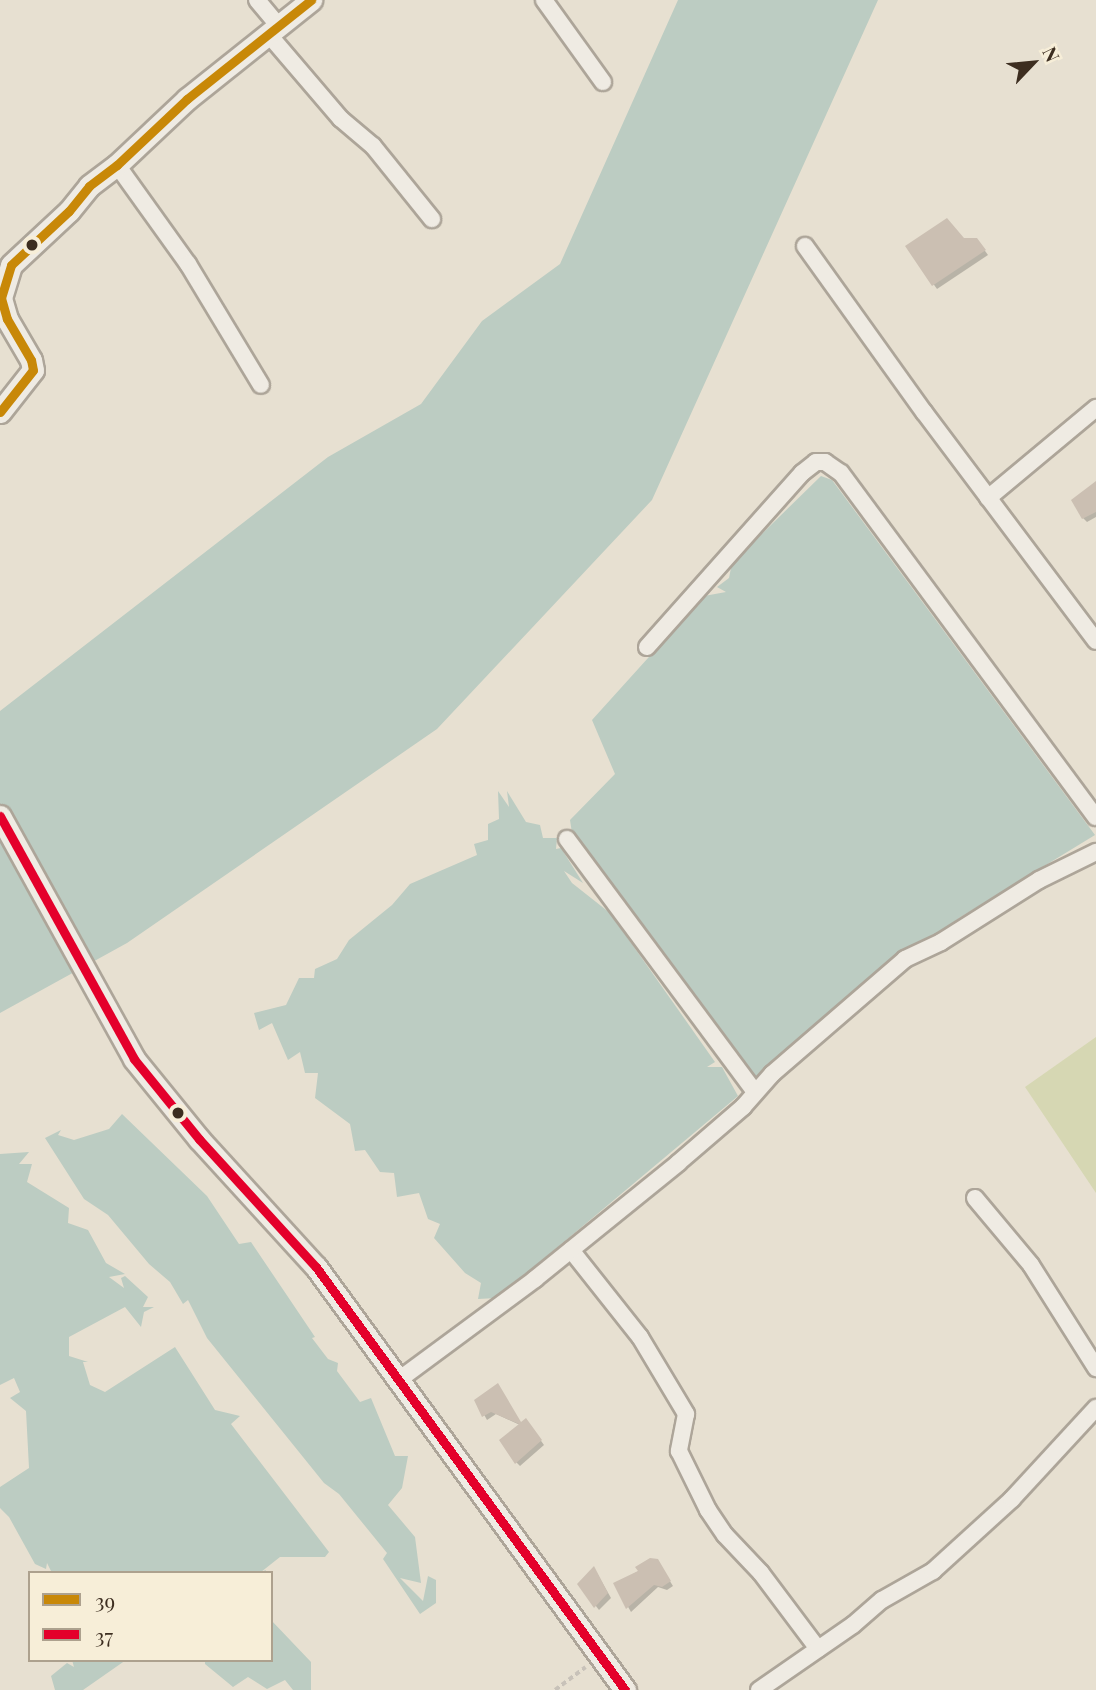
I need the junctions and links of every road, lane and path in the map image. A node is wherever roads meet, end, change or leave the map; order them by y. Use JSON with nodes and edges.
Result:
{"nodes":[{"id":1,"x":257,"y":0,"type":"edge"},
{"id":2,"x":312,"y":0,"type":"edge"},
{"id":3,"x":544,"y":0,"type":"edge"},
{"id":4,"x":275,"y":32,"type":"junction"},
{"id":5,"x":603,"y":82,"type":"dead end"},
{"id":6,"x":117,"y":165,"type":"junction"},
{"id":7,"x":432,"y":219,"type":"dead end"},
{"id":8,"x":805,"y":246,"type":"dead end"},
{"id":9,"x":261,"y":385,"type":"dead end"},
{"id":10,"x":1096,"y":408,"type":"edge"},
{"id":11,"x":0,"y":412,"type":"edge"},
{"id":12,"x":988,"y":498,"type":"junction"},
{"id":13,"x":1096,"y":641,"type":"edge"},
{"id":14,"x":647,"y":647,"type":"dead end"},
{"id":15,"x":0,"y":816,"type":"edge"},
{"id":16,"x":1096,"y":817,"type":"edge"},
{"id":17,"x":567,"y":839,"type":"dead end"},
{"id":18,"x":1096,"y":852,"type":"edge"},
{"id":19,"x":755,"y":1092,"type":"junction"},
{"id":20,"x":975,"y":1198,"type":"dead end"},
{"id":21,"x":571,"y":1250,"type":"junction"},
{"id":22,"x":1096,"y":1368,"type":"edge"},
{"id":23,"x":400,"y":1379,"type":"junction"},
{"id":24,"x":1096,"y":1408,"type":"edge"},
{"id":25,"x":818,"y":1649,"type":"junction"},
{"id":26,"x":600,"y":1655,"type":"junction"},
{"id":27,"x":555,"y":1690,"type":"edge"},
{"id":28,"x":625,"y":1690,"type":"edge"},
{"id":29,"x":760,"y":1690,"type":"edge"}],
"edges":[{"from":1,"to":4,"type":"street"},
{"from":2,"to":4,"type":"main road"},
{"from":3,"to":5,"type":"street"},
{"from":4,"to":6,"type":"main road"},
{"from":4,"to":7,"type":"street"},
{"from":6,"to":9,"type":"street"},
{"from":6,"to":11,"type":"main road"},
{"from":8,"to":12,"type":"street"},
{"from":10,"to":12,"type":"street"},
{"from":12,"to":13,"type":"street"},
{"from":14,"to":16,"type":"street"},
{"from":15,"to":23,"type":"main road"},
{"from":17,"to":19,"type":"street"},
{"from":18,"to":19,"type":"street"},
{"from":19,"to":21,"type":"street"},
{"from":20,"to":22,"type":"street"},
{"from":21,"to":23,"type":"street"},
{"from":21,"to":25,"type":"street"},
{"from":23,"to":26,"type":"main road"},
{"from":24,"to":25,"type":"street"},
{"from":25,"to":29,"type":"street"},
{"from":26,"to":27,"type":"path"},
{"from":26,"to":28,"type":"main road"}]}
